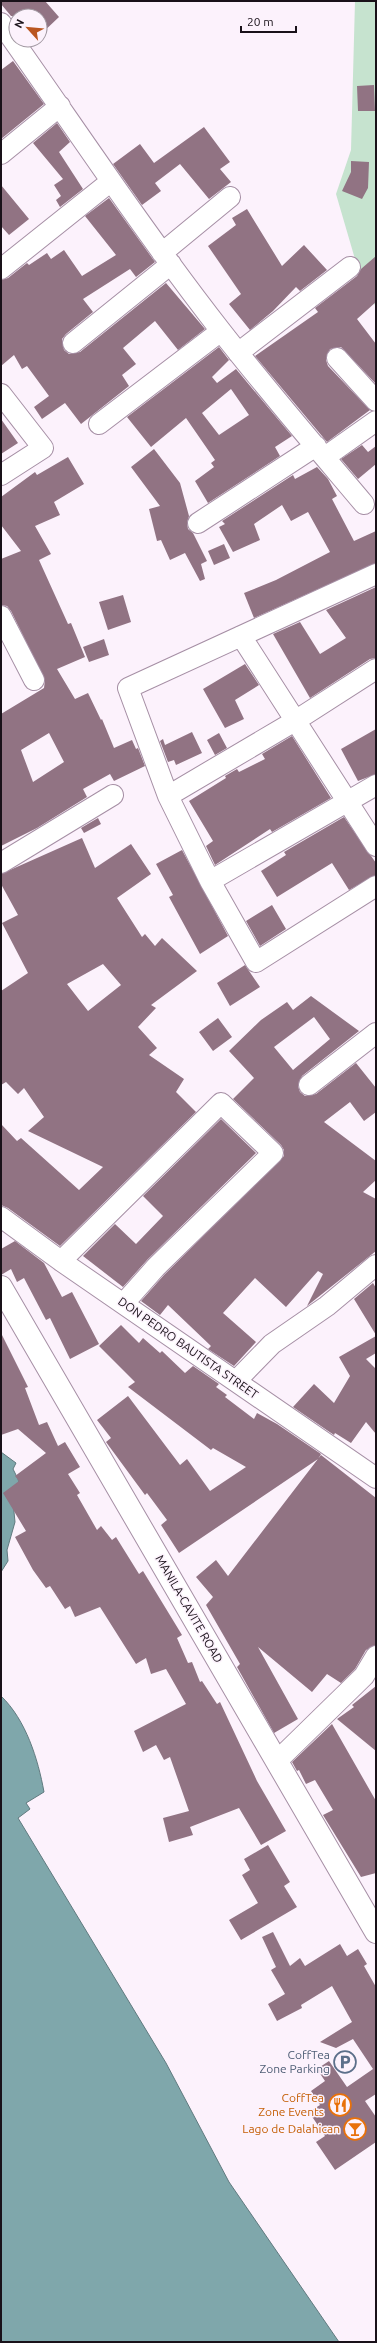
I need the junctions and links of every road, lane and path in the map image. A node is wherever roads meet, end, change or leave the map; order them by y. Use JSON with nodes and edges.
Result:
{"nodes":[{"id":1,"x":1,"y":23,"type":"edge"},
{"id":2,"x":60,"y":106,"type":"junction"},
{"id":3,"x":1,"y":154,"type":"edge"},
{"id":4,"x":110,"y":182,"type":"junction"},
{"id":5,"x":230,"y":197,"type":"dead end"},
{"id":6,"x":166,"y":258,"type":"junction"},
{"id":7,"x":350,"y":266,"type":"dead end"},
{"id":8,"x":1,"y":269,"type":"edge"},
{"id":9,"x":221,"y":331,"type":"junction"},
{"id":10,"x":73,"y":343,"type":"dead end"},
{"id":11,"x":238,"y":353,"type":"junction"},
{"id":12,"x":337,"y":358,"type":"dead end"},
{"id":13,"x":1,"y":394,"type":"edge"},
{"id":14,"x":376,"y":401,"type":"edge"},
{"id":15,"x":376,"y":422,"type":"edge"},
{"id":16,"x":99,"y":424,"type":"dead end"},
{"id":17,"x":320,"y":452,"type":"junction"},
{"id":18,"x":1,"y":475,"type":"edge"},
{"id":19,"x":364,"y":504,"type":"dead end"},
{"id":20,"x":198,"y":523,"type":"dead end"},
{"id":21,"x":376,"y":574,"type":"edge"},
{"id":22,"x":1,"y":616,"type":"edge"},
{"id":23,"x":241,"y":636,"type":"junction"},
{"id":24,"x":376,"y":669,"type":"edge"},
{"id":25,"x":34,"y":680,"type":"dead end"},
{"id":26,"x":295,"y":721,"type":"junction"},
{"id":27,"x":376,"y":785,"type":"edge"},
{"id":28,"x":113,"y":795,"type":"dead end"},
{"id":29,"x":168,"y":796,"type":"junction"},
{"id":30,"x":349,"y":803,"type":"junction"},
{"id":31,"x":376,"y":846,"type":"edge"},
{"id":32,"x":1,"y":863,"type":"edge"},
{"id":33,"x":210,"y":881,"type":"junction"},
{"id":34,"x":376,"y":886,"type":"edge"},
{"id":35,"x":376,"y":1033,"type":"edge"},
{"id":36,"x":309,"y":1086,"type":"dead end"},
{"id":37,"x":1,"y":1217,"type":"edge"},
{"id":38,"x":61,"y":1261,"type":"junction"},
{"id":39,"x":376,"y":1265,"type":"edge"},
{"id":40,"x":1,"y":1287,"type":"edge"},
{"id":41,"x":124,"y":1303,"type":"junction"},
{"id":42,"x":236,"y":1381,"type":"junction"},
{"id":43,"x":373,"y":1471,"type":"edge"},
{"id":44,"x":376,"y":1656,"type":"edge"},
{"id":45,"x":277,"y":1761,"type":"junction"},
{"id":46,"x":376,"y":1929,"type":"edge"}],
"edges":[{"from":1,"to":2,"type":"street"},
{"from":2,"to":3,"type":"street"},
{"from":2,"to":4,"type":"street"},
{"from":4,"to":6,"type":"street"},
{"from":4,"to":8,"type":"street"},
{"from":5,"to":6,"type":"street"},
{"from":6,"to":9,"type":"street"},
{"from":6,"to":10,"type":"street"},
{"from":7,"to":11,"type":"street"},
{"from":9,"to":11,"type":"street"},
{"from":9,"to":16,"type":"street"},
{"from":11,"to":17,"type":"street"},
{"from":12,"to":14,"type":"street"},
{"from":13,"to":18,"type":"street"},
{"from":15,"to":17,"type":"street"},
{"from":17,"to":19,"type":"street"},
{"from":17,"to":20,"type":"street"},
{"from":21,"to":23,"type":"street"},
{"from":22,"to":25,"type":"street"},
{"from":23,"to":26,"type":"street"},
{"from":23,"to":29,"type":"street"},
{"from":24,"to":26,"type":"street"},
{"from":26,"to":29,"type":"street"},
{"from":26,"to":30,"type":"street"},
{"from":27,"to":30,"type":"street"},
{"from":28,"to":32,"type":"street"},
{"from":29,"to":33,"type":"street"},
{"from":30,"to":31,"type":"street"},
{"from":30,"to":33,"type":"street"},
{"from":33,"to":34,"type":"street"},
{"from":35,"to":36,"type":"street"},
{"from":37,"to":38,"type":"street","name":"DON PEDRO BAUTISTA STREET"},
{"from":38,"to":41,"type":"street","name":"DON PEDRO BAUTISTA STREET"},
{"from":38,"to":41,"type":"street"},
{"from":39,"to":42,"type":"street"},
{"from":40,"to":45,"type":"main road","name":"MANILA-CAVITE ROAD"},
{"from":41,"to":42,"type":"street","name":"DON PEDRO BAUTISTA STREET"},
{"from":42,"to":43,"type":"street","name":"DON PEDRO BAUTISTA STREET"},
{"from":44,"to":45,"type":"street"},
{"from":45,"to":46,"type":"main road","name":"MANILA-CAVITE ROAD"}]}
